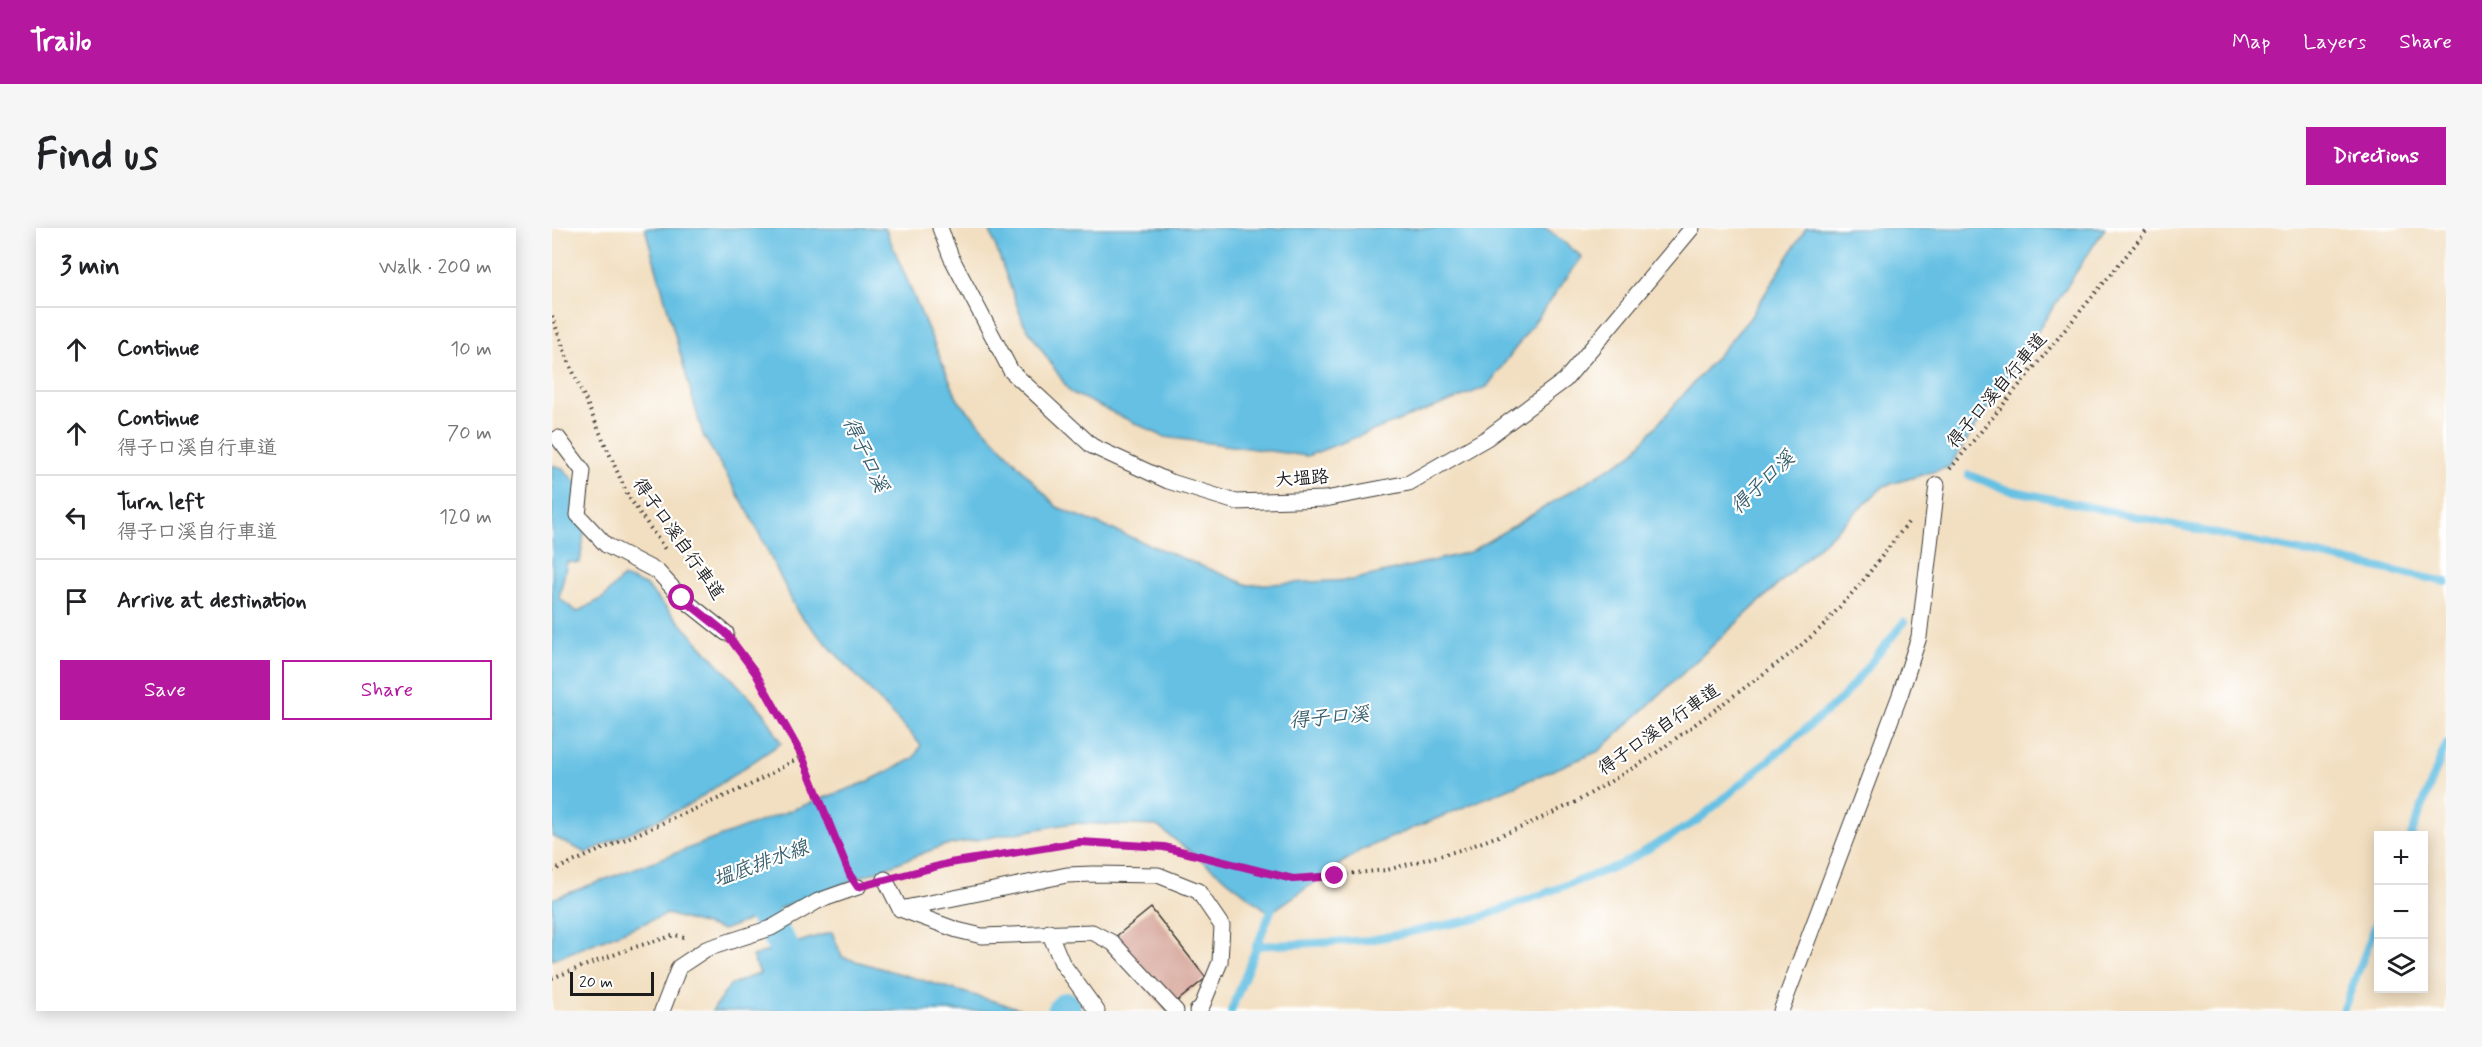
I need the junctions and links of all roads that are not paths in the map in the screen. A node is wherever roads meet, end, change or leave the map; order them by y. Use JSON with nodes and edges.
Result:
{"nodes":[{"id":1,"x":940,"y":228,"type":"edge"},
{"id":2,"x":1692,"y":228,"type":"edge"},
{"id":3,"x":558,"y":438,"type":"dead end"},
{"id":4,"x":1937,"y":485,"type":"road end"},
{"id":5,"x":726,"y":633,"type":"road end"},
{"id":6,"x":885,"y":879,"type":"road end"},
{"id":7,"x":854,"y":881,"type":"road end"},
{"id":8,"x":900,"y":909,"type":"junction"},
{"id":9,"x":1049,"y":932,"type":"junction"},
{"id":10,"x":662,"y":1011,"type":"edge"},
{"id":11,"x":1097,"y":1011,"type":"edge"},
{"id":12,"x":1176,"y":1011,"type":"edge"},
{"id":13,"x":1197,"y":1011,"type":"edge"},
{"id":14,"x":1781,"y":1011,"type":"edge"}],
"edges":[{"from":1,"to":2,"type":"lane","name":"大塭路"},
{"from":3,"to":5,"type":"lane"},
{"from":4,"to":14,"type":"lane"},
{"from":6,"to":8,"type":"lane"},
{"from":7,"to":10,"type":"lane"},
{"from":8,"to":9,"type":"lane"},
{"from":8,"to":13,"type":"lane"},
{"from":9,"to":11,"type":"lane"},
{"from":9,"to":12,"type":"lane"}]}
